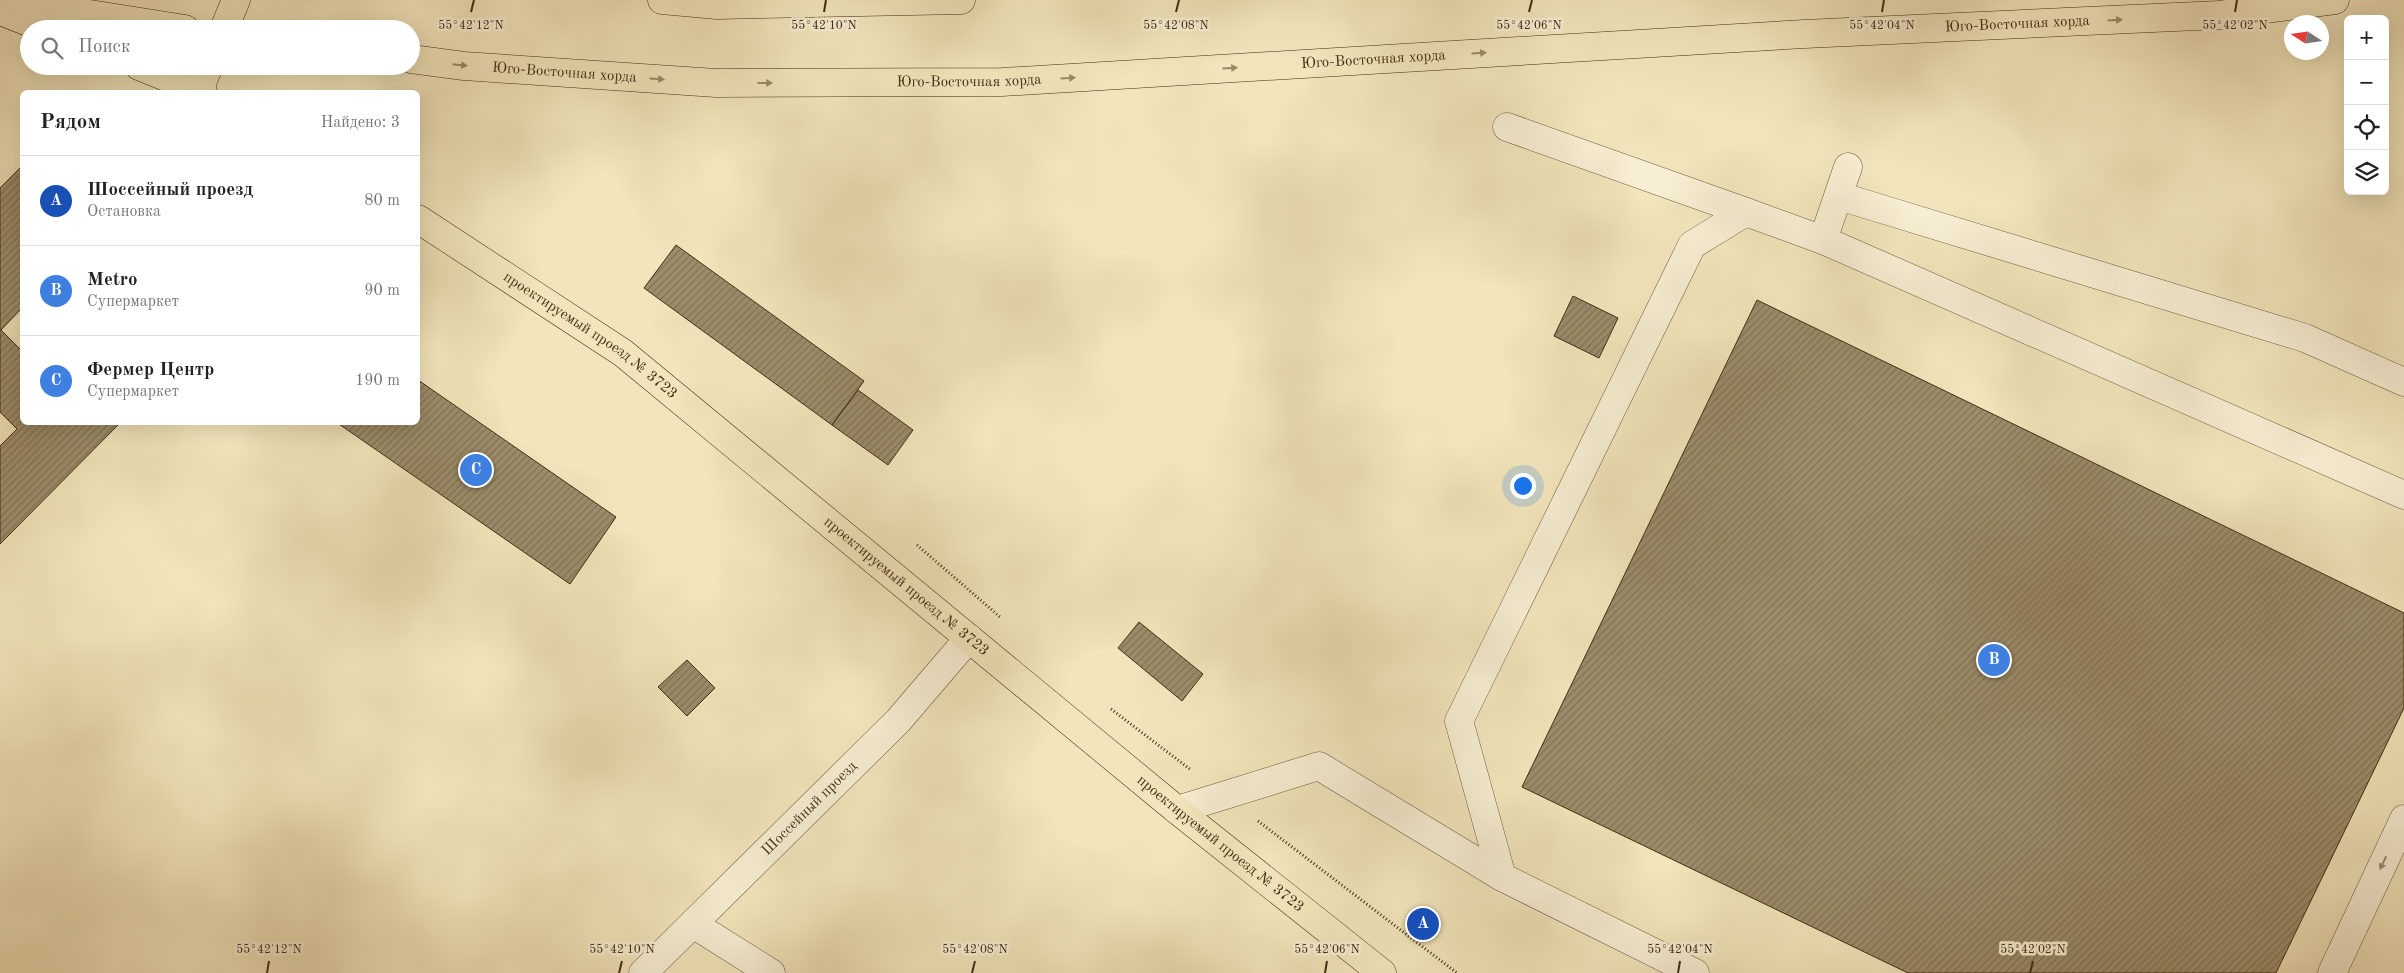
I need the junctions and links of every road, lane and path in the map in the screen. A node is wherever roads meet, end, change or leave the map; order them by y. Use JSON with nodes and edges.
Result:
{"nodes":[{"id":1,"x":0,"y":0,"type":"edge"},
{"id":2,"x":236,"y":0,"type":"edge"},
{"id":3,"x":662,"y":0,"type":"edge"},
{"id":4,"x":961,"y":0,"type":"edge"},
{"id":5,"x":2335,"y":0,"type":"edge"},
{"id":6,"x":0,"y":10,"type":"edge"},
{"id":7,"x":24,"y":20,"type":"edge"},
{"id":8,"x":128,"y":20,"type":"edge"},
{"id":9,"x":228,"y":20,"type":"edge"},
{"id":10,"x":420,"y":60,"type":"edge"},
{"id":11,"x":173,"y":75,"type":"edge"},
{"id":12,"x":203,"y":83,"type":"edge"},
{"id":13,"x":1507,"y":127,"type":"dead end"},
{"id":14,"x":1848,"y":168,"type":"dead end"},
{"id":15,"x":1839,"y":196,"type":"junction"},
{"id":16,"x":1746,"y":212,"type":"junction"},
{"id":17,"x":420,"y":221,"type":"edge"},
{"id":18,"x":1823,"y":240,"type":"junction"},
{"id":19,"x":2404,"y":382,"type":"edge"},
{"id":20,"x":2404,"y":495,"type":"edge"},
{"id":21,"x":917,"y":545,"type":"dead end"},
{"id":22,"x":1005,"y":622,"type":"dead end"},
{"id":23,"x":968,"y":638,"type":"junction"},
{"id":24,"x":1109,"y":708,"type":"dead end"},
{"id":25,"x":1224,"y":795,"type":"junction"},
{"id":26,"x":1177,"y":810,"type":"junction"},
{"id":27,"x":2404,"y":818,"type":"edge"},
{"id":28,"x":1502,"y":877,"type":"junction"},
{"id":29,"x":693,"y":924,"type":"junction"},
{"id":30,"x":643,"y":973,"type":"edge"},
{"id":31,"x":771,"y":973,"type":"edge"},
{"id":32,"x":1382,"y":973,"type":"edge"},
{"id":33,"x":1457,"y":973,"type":"edge"},
{"id":34,"x":1695,"y":973,"type":"edge"},
{"id":35,"x":2332,"y":973,"type":"edge"}],
"edges":[{"from":1,"to":8,"type":"main road"},
{"from":2,"to":9,"type":"main road"},
{"from":3,"to":4,"type":"main road"},
{"from":10,"to":5,"type":"main road","name":"Юго-Восточная хорда","one_way":true},
{"from":6,"to":7,"type":"main road"},
{"from":11,"to":12,"type":"main road"},
{"from":13,"to":16,"type":"street"},
{"from":14,"to":15,"type":"street"},
{"from":15,"to":18,"type":"street"},
{"from":15,"to":19,"type":"street"},
{"from":16,"to":18,"type":"street"},
{"from":16,"to":28,"type":"street"},
{"from":17,"to":23,"type":"main road","name":"проектируемый проезд № 3723"},
{"from":18,"to":20,"type":"street"},
{"from":21,"to":22,"type":"path"},
{"from":23,"to":26,"type":"main road","name":"проектируемый проезд № 3723"},
{"from":23,"to":29,"type":"street","name":"Шоссейный проезд"},
{"from":24,"to":25,"type":"path"},
{"from":25,"to":26,"type":"street"},
{"from":25,"to":28,"type":"street"},
{"from":25,"to":33,"type":"path"},
{"from":26,"to":32,"type":"main road","name":"проектируемый проезд № 3723"},
{"from":27,"to":35,"type":"street","one_way":true},
{"from":28,"to":34,"type":"street"},
{"from":29,"to":30,"type":"street","name":"Шоссейный проезд"},
{"from":29,"to":31,"type":"street"}]}
